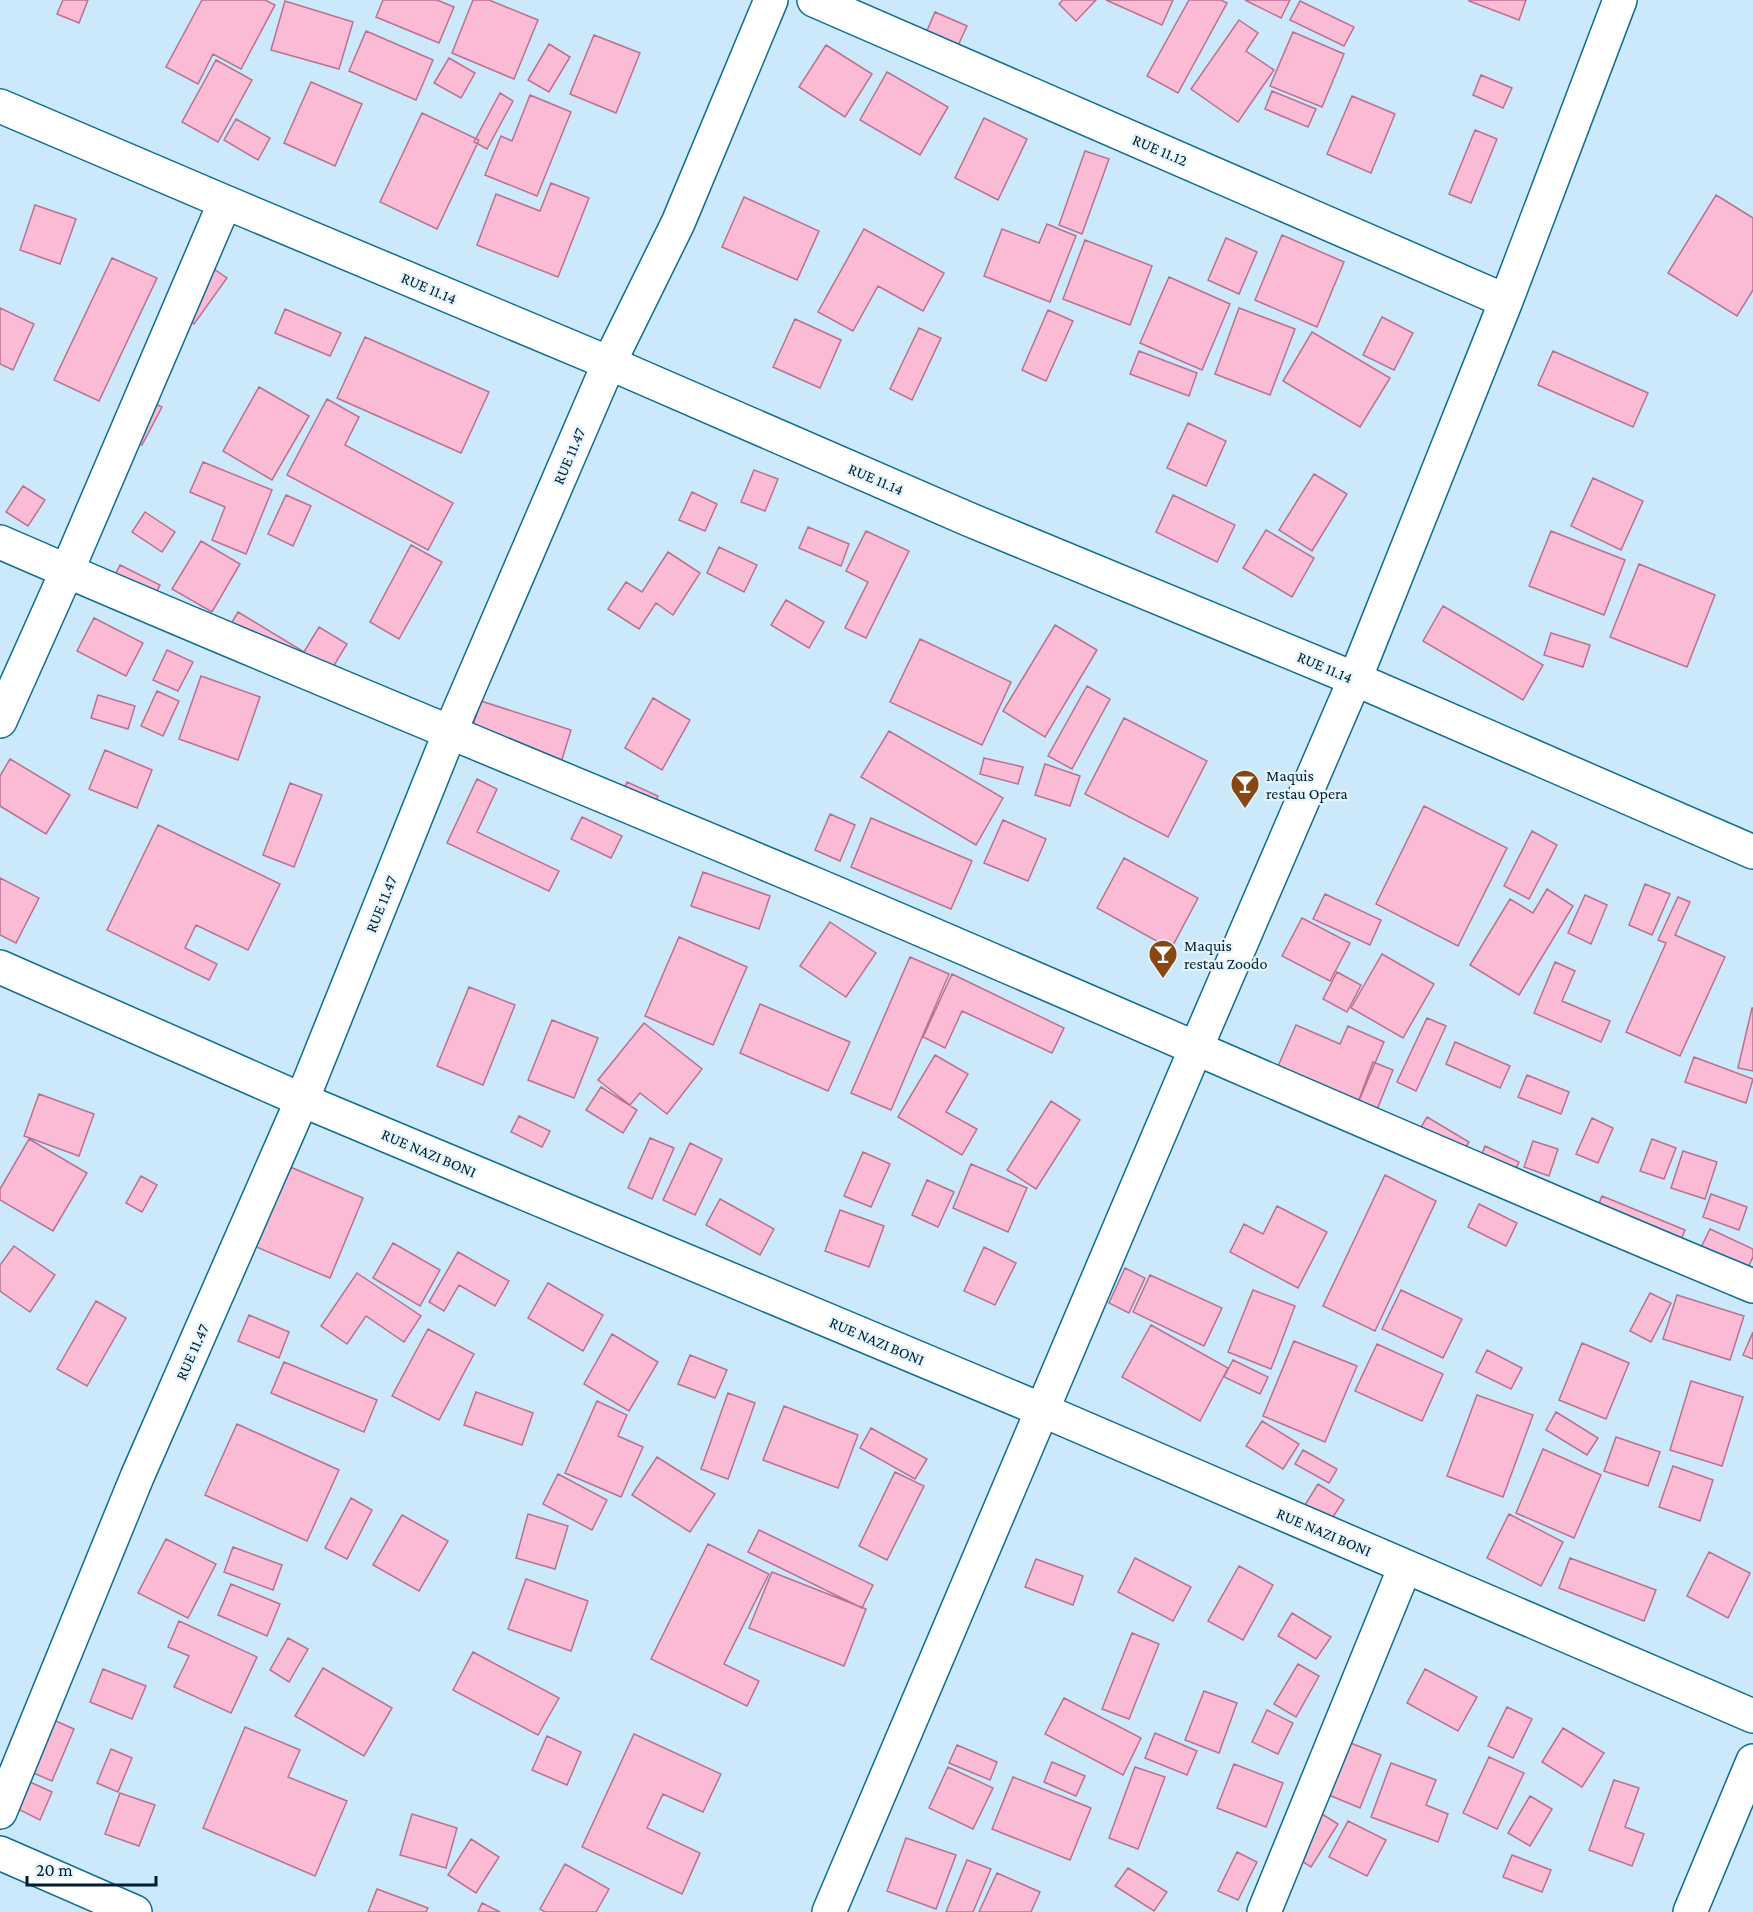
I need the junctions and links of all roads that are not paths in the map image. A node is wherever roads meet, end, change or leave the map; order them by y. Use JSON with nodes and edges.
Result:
{"nodes":[{"id":1,"x":771,"y":0,"type":"edge"},
{"id":2,"x":814,"y":0,"type":"edge"},
{"id":3,"x":1620,"y":0,"type":"edge"},
{"id":4,"x":0,"y":106,"type":"edge"},
{"id":5,"x":225,"y":202,"type":"junction"},
{"id":6,"x":1506,"y":301,"type":"junction"},
{"id":7,"x":609,"y":363,"type":"junction"},
{"id":8,"x":0,"y":542,"type":"edge"},
{"id":9,"x":67,"y":571,"type":"junction"},
{"id":10,"x":1355,"y":679,"type":"junction"},
{"id":11,"x":0,"y":721,"type":"edge"},
{"id":12,"x":450,"y":732,"type":"junction"},
{"id":13,"x":1753,"y":852,"type":"edge"},
{"id":14,"x":0,"y":967,"type":"edge"},
{"id":15,"x":1196,"y":1048,"type":"junction"},
{"id":16,"x":302,"y":1100,"type":"junction"},
{"id":17,"x":1753,"y":1286,"type":"edge"},
{"id":18,"x":1042,"y":1410,"type":"junction"},
{"id":19,"x":1405,"y":1567,"type":"junction"},
{"id":20,"x":1753,"y":1716,"type":"edge"},
{"id":21,"x":1753,"y":1761,"type":"edge"},
{"id":22,"x":0,"y":1812,"type":"edge"},
{"id":23,"x":0,"y":1853,"type":"edge"},
{"id":24,"x":135,"y":1912,"type":"edge"},
{"id":25,"x":829,"y":1912,"type":"edge"},
{"id":26,"x":1264,"y":1912,"type":"edge"},
{"id":27,"x":1690,"y":1912,"type":"edge"}],
"edges":[{"from":1,"to":7,"type":"street","name":"RUE 11.47"},
{"from":2,"to":6,"type":"street","name":"RUE 11.12"},
{"from":3,"to":6,"type":"street"},
{"from":4,"to":5,"type":"street","name":"RUE 11.14"},
{"from":5,"to":7,"type":"street","name":"RUE 11.14"},
{"from":5,"to":9,"type":"street"},
{"from":6,"to":10,"type":"street"},
{"from":7,"to":10,"type":"street","name":"RUE 11.14"},
{"from":7,"to":12,"type":"street","name":"RUE 11.47"},
{"from":8,"to":9,"type":"street"},
{"from":9,"to":11,"type":"street"},
{"from":9,"to":12,"type":"street"},
{"from":10,"to":13,"type":"street","name":"RUE 11.14"},
{"from":10,"to":15,"type":"street"},
{"from":12,"to":15,"type":"street"},
{"from":12,"to":16,"type":"street","name":"RUE 11.47"},
{"from":14,"to":16,"type":"street","name":"RUE NAZI BONI"},
{"from":15,"to":17,"type":"street"},
{"from":15,"to":18,"type":"street"},
{"from":16,"to":18,"type":"street","name":"RUE NAZI BONI"},
{"from":16,"to":22,"type":"street","name":"RUE 11.47"},
{"from":18,"to":19,"type":"street","name":"RUE NAZI BONI"},
{"from":18,"to":25,"type":"street"},
{"from":19,"to":20,"type":"street","name":"RUE NAZI BONI"},
{"from":19,"to":26,"type":"street"},
{"from":21,"to":27,"type":"street"},
{"from":23,"to":24,"type":"street"}]}
